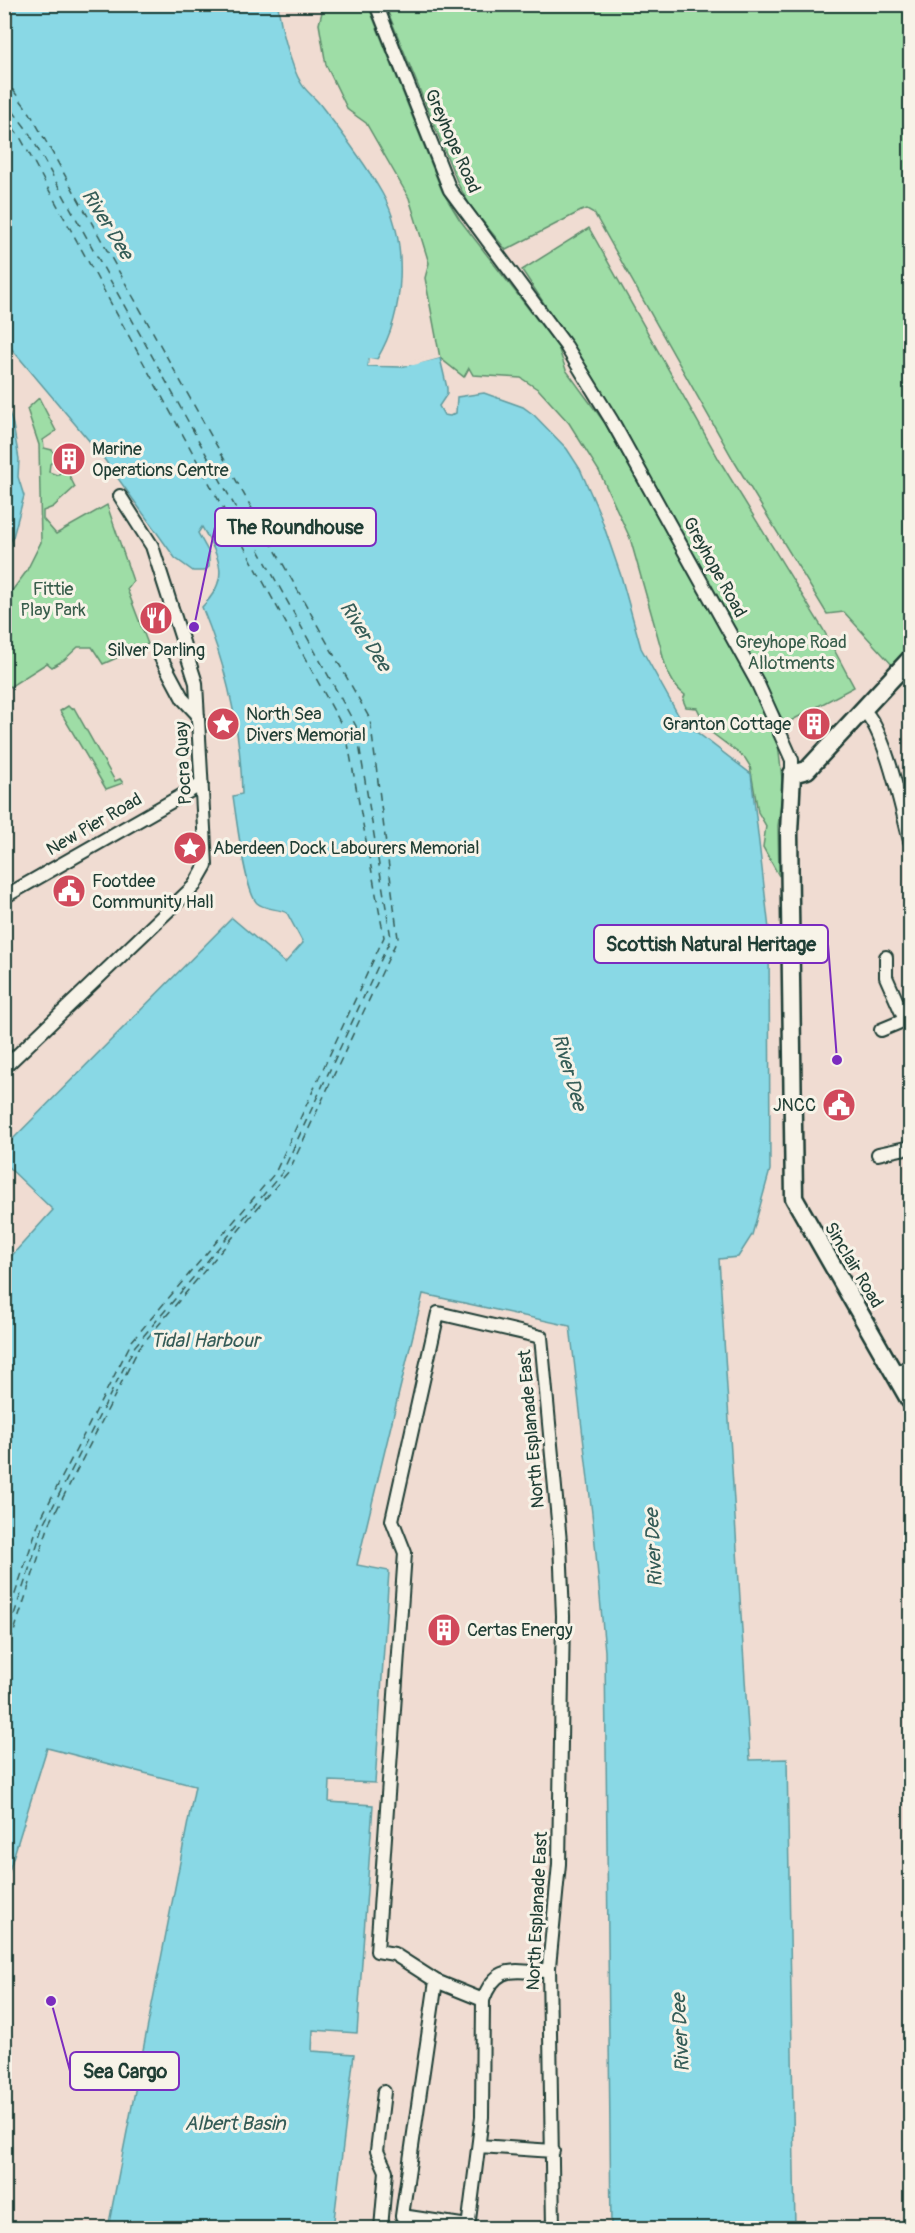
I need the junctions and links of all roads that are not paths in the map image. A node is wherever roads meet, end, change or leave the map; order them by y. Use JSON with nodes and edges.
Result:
{"nodes":[{"id":1,"x":376,"y":4,"type":"edge"},
{"id":2,"x":120,"y":496,"type":"dead end"},
{"id":3,"x":160,"y":656,"type":"dead end"},
{"id":4,"x":910,"y":659,"type":"edge"},
{"id":5,"x":862,"y":710,"type":"junction"},
{"id":6,"x":198,"y":715,"type":"junction"},
{"id":7,"x":792,"y":774,"type":"junction"},
{"id":8,"x":202,"y":784,"type":"junction"},
{"id":9,"x":910,"y":841,"type":"edge"},
{"id":10,"x":4,"y":897,"type":"edge"},
{"id":11,"x":886,"y":957,"type":"dead end"},
{"id":12,"x":908,"y":1019,"type":"edge"},
{"id":13,"x":881,"y":1030,"type":"dead end"},
{"id":14,"x":4,"y":1068,"type":"edge"},
{"id":15,"x":909,"y":1151,"type":"edge"},
{"id":16,"x":878,"y":1154,"type":"dead end"},
{"id":17,"x":800,"y":1212,"type":"joint"},
{"id":18,"x":910,"y":1365,"type":"edge"},
{"id":19,"x":896,"y":1375,"type":"junction"},
{"id":20,"x":910,"y":1401,"type":"edge"},
{"id":21,"x":549,"y":1967,"type":"junction"},
{"id":22,"x":436,"y":1981,"type":"junction"},
{"id":23,"x":483,"y":2000,"type":"junction"},
{"id":24,"x":384,"y":2092,"type":"dead end"},
{"id":25,"x":480,"y":2146,"type":"junction"},
{"id":26,"x":553,"y":2151,"type":"junction"},
{"id":27,"x":468,"y":2227,"type":"edge"},
{"id":28,"x":381,"y":2229,"type":"edge"},
{"id":29,"x":553,"y":2229,"type":"edge"}],
"edges":[{"from":1,"to":7,"type":"street","name":"Greyhope Road"},
{"from":2,"to":6,"type":"street","name":"Pocra Quay"},
{"from":3,"to":6,"type":"street"},
{"from":4,"to":5,"type":"street"},
{"from":5,"to":7,"type":"street"},
{"from":5,"to":9,"type":"street"},
{"from":6,"to":8,"type":"street","name":"Pocra Quay"},
{"from":7,"to":17,"type":"street","name":"Greyhope Road"},
{"from":8,"to":10,"type":"street","name":"New Pier Road"},
{"from":8,"to":14,"type":"street","name":"Pocra Quay"},
{"from":11,"to":12,"type":"street"},
{"from":12,"to":13,"type":"street"},
{"from":15,"to":16,"type":"street"},
{"from":17,"to":19,"type":"street","name":"Sinclair Road"},
{"from":18,"to":19,"type":"street"},
{"from":19,"to":20,"type":"street","name":"Sinclair Road"},
{"from":21,"to":22,"type":"street","name":"North Esplanade East"},
{"from":21,"to":23,"type":"street"},
{"from":21,"to":26,"type":"street","name":"North Esplanade East"},
{"from":22,"to":23,"type":"street"},
{"from":22,"to":27,"type":"street"},
{"from":23,"to":25,"type":"street"},
{"from":24,"to":28,"type":"street"},
{"from":25,"to":26,"type":"street"},
{"from":25,"to":27,"type":"street"},
{"from":26,"to":29,"type":"street","name":"North Esplanade East"}]}
